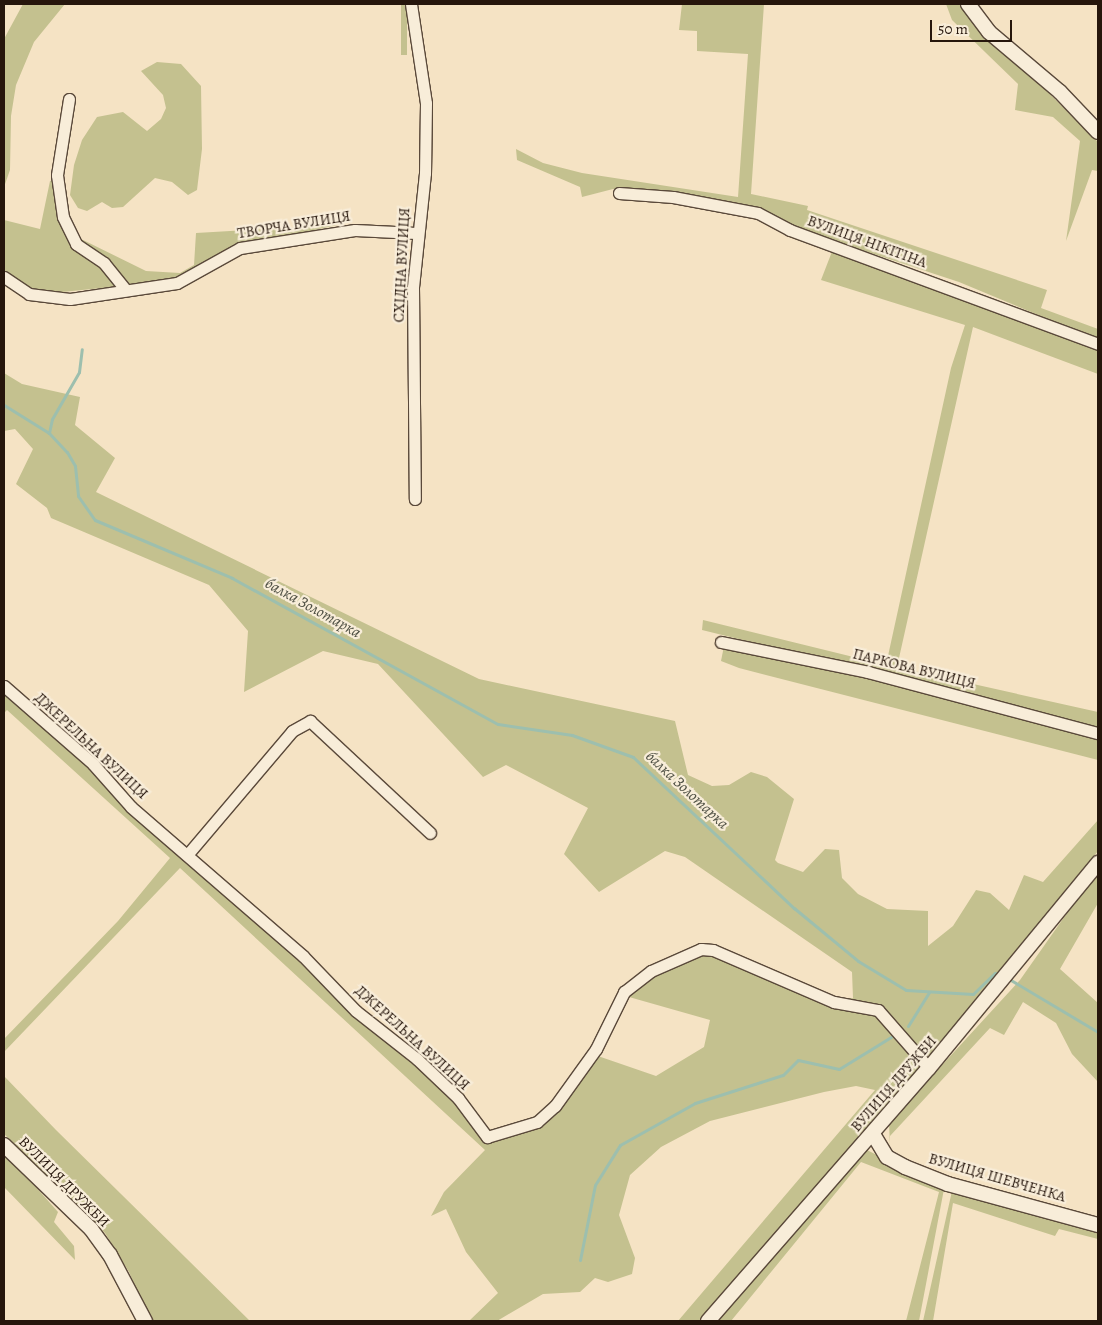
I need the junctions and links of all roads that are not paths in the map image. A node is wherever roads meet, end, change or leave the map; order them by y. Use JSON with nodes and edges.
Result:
{"nodes":[{"id":1,"x":411,"y":4,"type":"edge"},
{"id":2,"x":968,"y":4,"type":"edge"},
{"id":3,"x":69,"y":100,"type":"dead end"},
{"id":4,"x":1098,"y":132,"type":"edge"},
{"id":5,"x":619,"y":193,"type":"dead end"},
{"id":6,"x":416,"y":233,"type":"junction"},
{"id":7,"x":4,"y":277,"type":"edge"},
{"id":8,"x":126,"y":290,"type":"junction"},
{"id":9,"x":1098,"y":344,"type":"edge"},
{"id":10,"x":415,"y":499,"type":"dead end"},
{"id":11,"x":720,"y":642,"type":"dead end"},
{"id":12,"x":4,"y":686,"type":"edge"},
{"id":13,"x":1098,"y":733,"type":"edge"},
{"id":14,"x":430,"y":833,"type":"dead end"},
{"id":15,"x":186,"y":855,"type":"junction"},
{"id":16,"x":1098,"y":863,"type":"edge"},
{"id":17,"x":929,"y":1068,"type":"junction"},
{"id":18,"x":872,"y":1134,"type":"junction"},
{"id":19,"x":4,"y":1145,"type":"edge"},
{"id":20,"x":1098,"y":1225,"type":"edge"},
{"id":21,"x":145,"y":1321,"type":"edge"},
{"id":22,"x":708,"y":1321,"type":"edge"}],
"edges":[{"from":1,"to":6,"type":"street","name":"СХІДНА ВУЛИЦЯ"},
{"from":2,"to":4,"type":"street"},
{"from":3,"to":8,"type":"street"},
{"from":5,"to":9,"type":"street","name":"ВУЛИЦЯ НІКІТІНА"},
{"from":6,"to":8,"type":"street","name":"ТВОРЧА ВУЛИЦЯ"},
{"from":6,"to":10,"type":"street","name":"СХІДНА ВУЛИЦЯ"},
{"from":7,"to":8,"type":"street","name":"ТВОРЧА ВУЛИЦЯ"},
{"from":11,"to":13,"type":"street","name":"ПАРКОВА ВУЛИЦЯ"},
{"from":12,"to":15,"type":"street","name":"ДЖЕРЕЛЬНА ВУЛИЦЯ"},
{"from":14,"to":15,"type":"street"},
{"from":15,"to":17,"type":"street","name":"ДЖЕРЕЛЬНА ВУЛИЦЯ"},
{"from":16,"to":17,"type":"street","name":"ВУЛИЦЯ ДРУЖБИ"},
{"from":17,"to":18,"type":"street","name":"ВУЛИЦЯ ДРУЖБИ"},
{"from":18,"to":20,"type":"street","name":"ВУЛИЦЯ ШЕВЧЕНКА"},
{"from":18,"to":22,"type":"street","name":"ВУЛИЦЯ ДРУЖБИ"},
{"from":19,"to":21,"type":"street","name":"ВУЛИЦЯ ДРУЖБИ"}]}
